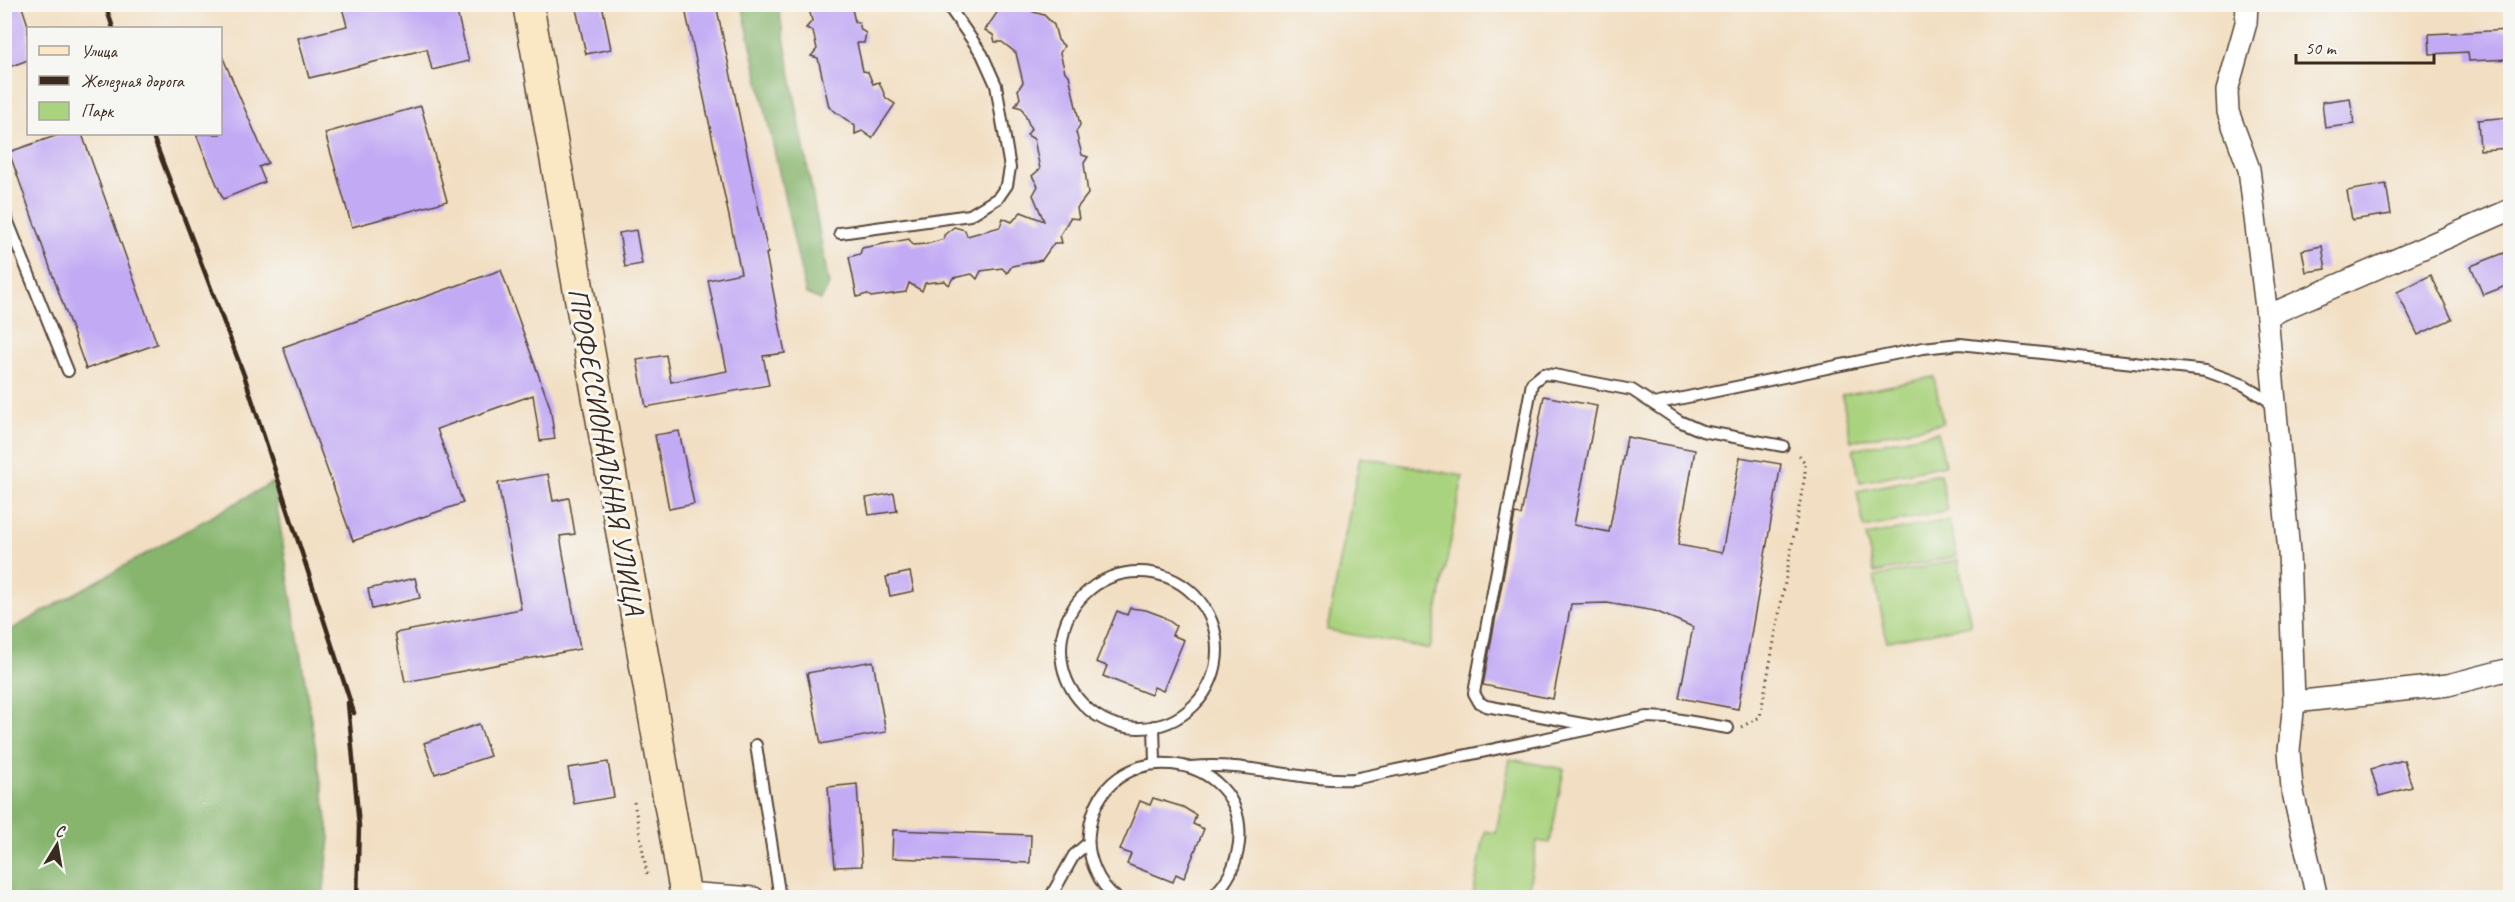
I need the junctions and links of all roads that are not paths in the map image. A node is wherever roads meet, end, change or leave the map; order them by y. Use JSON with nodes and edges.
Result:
{"nodes":[{"id":1,"x":528,"y":4,"type":"edge"},
{"id":2,"x":948,"y":4,"type":"edge"},
{"id":3,"x":2247,"y":4,"type":"edge"},
{"id":4,"x":2511,"y":210,"type":"edge"},
{"id":5,"x":4,"y":212,"type":"edge"},
{"id":6,"x":840,"y":233,"type":"dead end"},
{"id":7,"x":2267,"y":316,"type":"junction"},
{"id":8,"x":68,"y":371,"type":"dead end"},
{"id":9,"x":1654,"y":404,"type":"junction"},
{"id":10,"x":2277,"y":407,"type":"junction"},
{"id":11,"x":1783,"y":446,"type":"road end"},
{"id":12,"x":2511,"y":669,"type":"edge"},
{"id":13,"x":2294,"y":702,"type":"junction"},
{"id":14,"x":1154,"y":726,"type":"junction"},
{"id":15,"x":1599,"y":727,"type":"junction"},
{"id":16,"x":1728,"y":728,"type":"road end"},
{"id":17,"x":756,"y":745,"type":"dead end"},
{"id":18,"x":1155,"y":762,"type":"junction"},
{"id":19,"x":1191,"y":767,"type":"junction"},
{"id":20,"x":1088,"y":843,"type":"junction"},
{"id":21,"x":686,"y":895,"type":"edge"},
{"id":22,"x":754,"y":897,"type":"edge"},
{"id":23,"x":780,"y":897,"type":"edge"},
{"id":24,"x":1050,"y":897,"type":"edge"},
{"id":25,"x":1117,"y":897,"type":"edge"},
{"id":26,"x":1213,"y":897,"type":"edge"},
{"id":27,"x":2317,"y":897,"type":"edge"}],
"edges":[{"from":1,"to":21,"type":"main road","name":"ПРОФЕССИОНАЛЬНАЯ УЛИЦА"},
{"from":2,"to":6,"type":"lane"},
{"from":3,"to":7,"type":"street"},
{"from":4,"to":7,"type":"street"},
{"from":5,"to":8,"type":"lane"},
{"from":7,"to":10,"type":"street"},
{"from":9,"to":10,"type":"lane"},
{"from":9,"to":11,"type":"lane"},
{"from":9,"to":15,"type":"lane"},
{"from":10,"to":13,"type":"street"},
{"from":12,"to":13,"type":"street"},
{"from":13,"to":27,"type":"street"},
{"from":14,"to":14,"type":"lane"},
{"from":14,"to":18,"type":"lane"},
{"from":15,"to":16,"type":"lane"},
{"from":15,"to":19,"type":"lane"},
{"from":17,"to":23,"type":"lane"},
{"from":18,"to":19,"type":"lane"},
{"from":18,"to":20,"type":"lane"},
{"from":19,"to":26,"type":"lane"},
{"from":20,"to":24,"type":"lane"},
{"from":20,"to":25,"type":"lane"},
{"from":21,"to":22,"type":"street"}]}
